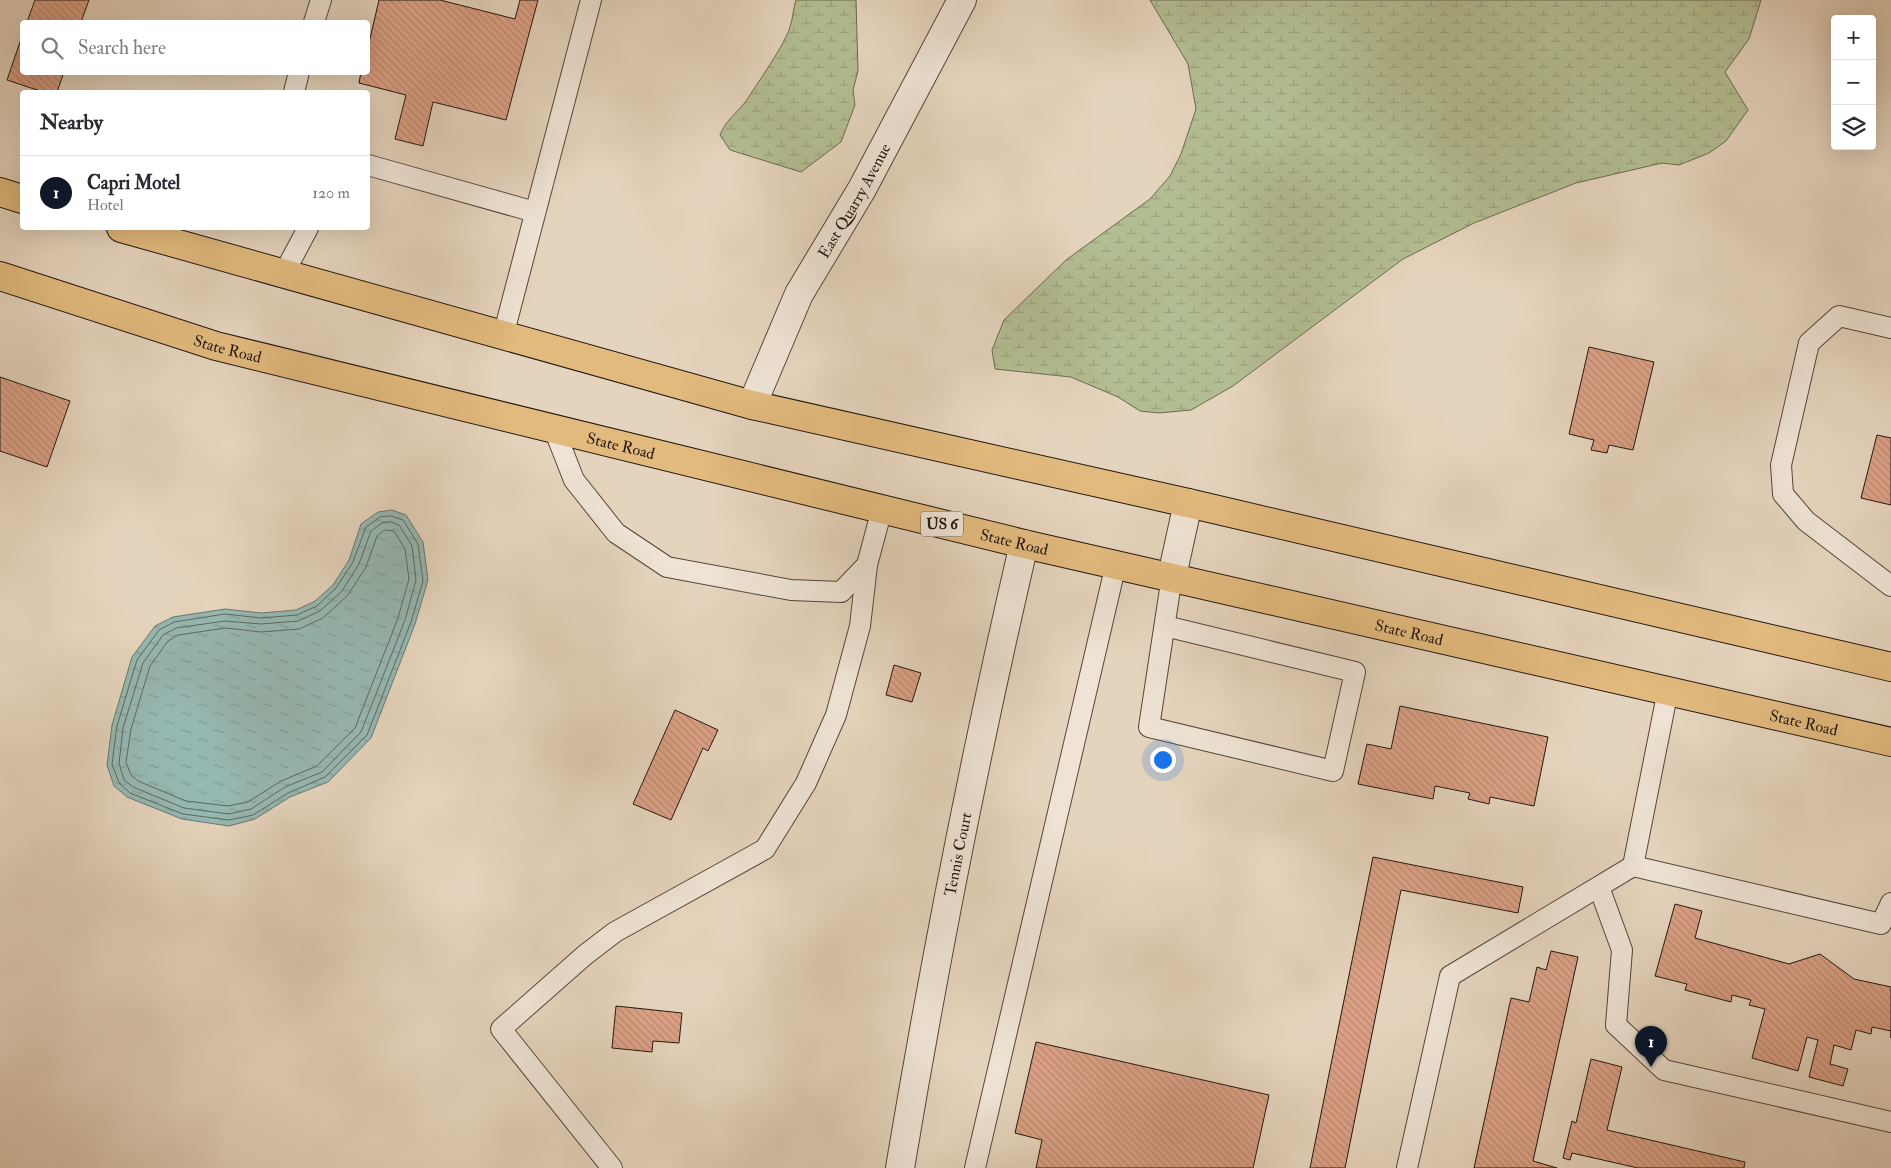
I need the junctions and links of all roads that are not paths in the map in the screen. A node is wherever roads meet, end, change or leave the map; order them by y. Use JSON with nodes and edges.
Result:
{"nodes":[{"id":1,"x":321,"y":0,"type":"edge"},
{"id":2,"x":591,"y":0,"type":"edge"},
{"id":3,"x":962,"y":0,"type":"edge"},
{"id":4,"x":315,"y":20,"type":"edge"},
{"id":5,"x":299,"y":75,"type":"edge"},
{"id":6,"x":295,"y":90,"type":"edge"},
{"id":7,"x":370,"y":166,"type":"edge"},
{"id":8,"x":0,"y":192,"type":"edge"},
{"id":9,"x":20,"y":197,"type":"edge"},
{"id":10,"x":535,"y":212,"type":"junction"},
{"id":11,"x":129,"y":230,"type":"edge"},
{"id":12,"x":307,"y":230,"type":"edge"},
{"id":13,"x":283,"y":275,"type":"junction"},
{"id":14,"x":0,"y":276,"type":"edge"},
{"id":15,"x":1891,"y":328,"type":"edge"},
{"id":16,"x":503,"y":336,"type":"junction"},
{"id":17,"x":752,"y":405,"type":"junction"},
{"id":18,"x":554,"y":429,"type":"junction"},
{"id":19,"x":1188,"y":503,"type":"junction"},
{"id":20,"x":882,"y":509,"type":"junction"},
{"id":21,"x":1024,"y":544,"type":"junction"},
{"id":22,"x":1116,"y":564,"type":"junction"},
{"id":23,"x":867,"y":565,"type":"junction"},
{"id":24,"x":1172,"y":576,"type":"junction"},
{"id":25,"x":1891,"y":586,"type":"edge"},
{"id":26,"x":1164,"y":626,"type":"junction"},
{"id":27,"x":1891,"y":668,"type":"edge"},
{"id":28,"x":1668,"y":690,"type":"junction"},
{"id":29,"x":1891,"y":742,"type":"edge"},
{"id":30,"x":1633,"y":866,"type":"junction"},
{"id":31,"x":1599,"y":887,"type":"junction"},
{"id":32,"x":1891,"y":903,"type":"edge"},
{"id":33,"x":1891,"y":1122,"type":"edge"},
{"id":34,"x":612,"y":1168,"type":"edge"},
{"id":35,"x":900,"y":1168,"type":"edge"},
{"id":36,"x":975,"y":1168,"type":"edge"},
{"id":37,"x":1407,"y":1168,"type":"edge"}],
"edges":[{"from":1,"to":4,"type":"lane"},
{"from":2,"to":10,"type":"lane"},
{"from":3,"to":17,"type":"street","name":"East Quarry Avenue"},
{"from":5,"to":6,"type":"lane"},
{"from":7,"to":10,"type":"lane"},
{"from":8,"to":9,"type":"main road"},
{"from":10,"to":16,"type":"lane"},
{"from":11,"to":13,"type":"main road"},
{"from":12,"to":13,"type":"lane"},
{"from":13,"to":16,"type":"main road"},
{"from":14,"to":18,"type":"main road","name":"State Road","number":"US 6"},
{"from":15,"to":25,"type":"lane"},
{"from":16,"to":17,"type":"main road"},
{"from":17,"to":19,"type":"main road"},
{"from":18,"to":20,"type":"main road","name":"State Road","number":"US 6"},
{"from":18,"to":23,"type":"lane"},
{"from":19,"to":24,"type":"street"},
{"from":19,"to":27,"type":"main road"},
{"from":20,"to":21,"type":"main road","name":"State Road","number":"US 6"},
{"from":20,"to":23,"type":"lane"},
{"from":21,"to":22,"type":"main road","name":"State Road","number":"US 6"},
{"from":21,"to":35,"type":"street","name":"Tennis Court"},
{"from":22,"to":24,"type":"main road","name":"State Road","number":"US 6"},
{"from":22,"to":36,"type":"lane"},
{"from":23,"to":34,"type":"lane"},
{"from":24,"to":26,"type":"lane"},
{"from":24,"to":28,"type":"main road","name":"State Road","number":"US 6"},
{"from":26,"to":26,"type":"lane"},
{"from":28,"to":29,"type":"main road","name":"State Road","number":"US 6"},
{"from":28,"to":30,"type":"lane"},
{"from":30,"to":31,"type":"lane"},
{"from":30,"to":32,"type":"lane"},
{"from":31,"to":33,"type":"lane"},
{"from":31,"to":37,"type":"lane"}]}
